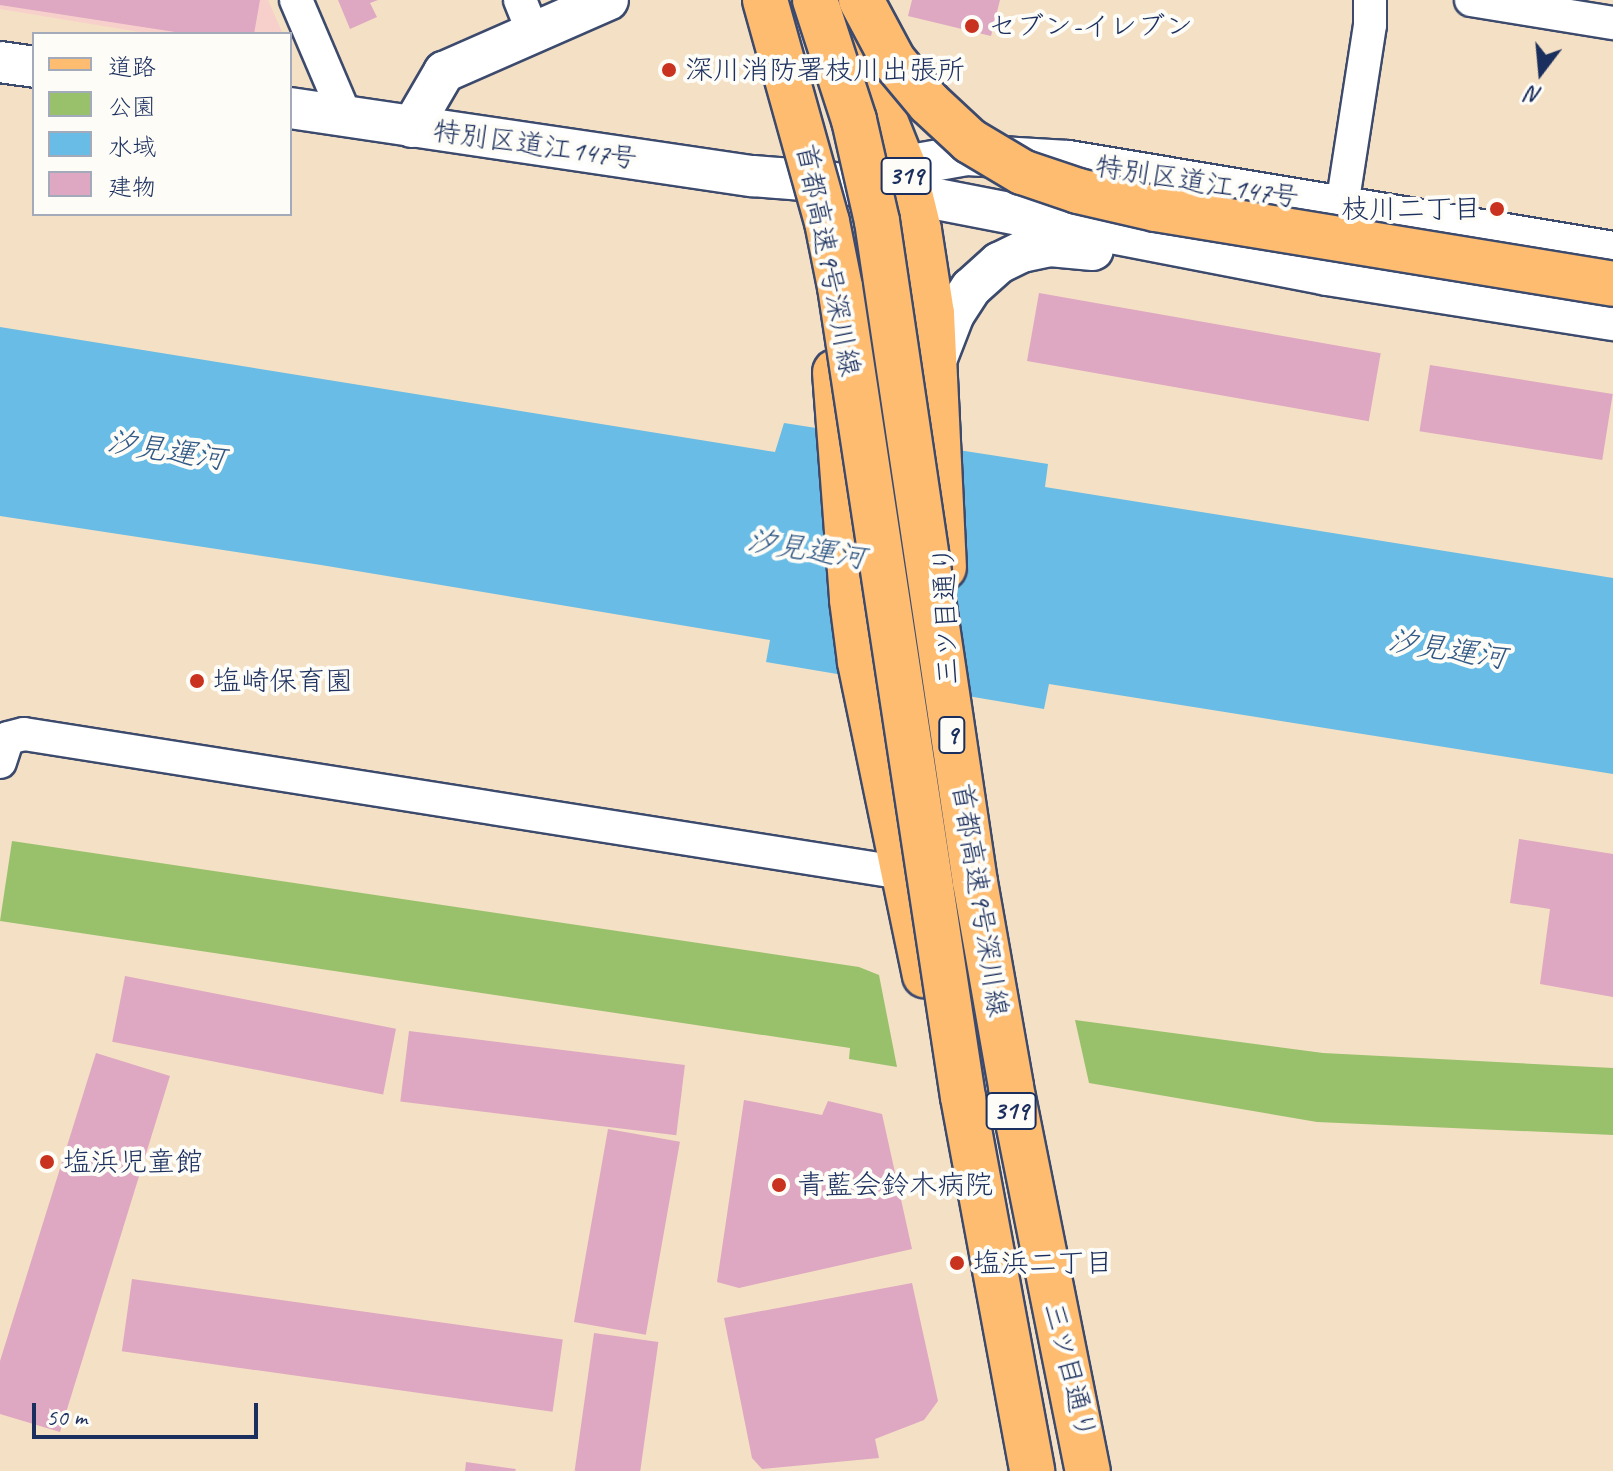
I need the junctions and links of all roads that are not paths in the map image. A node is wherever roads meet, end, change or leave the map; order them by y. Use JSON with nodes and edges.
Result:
{"nodes":[{"id":1,"x":296,"y":0,"type":"edge"},
{"id":2,"x":608,"y":0,"type":"edge"},
{"id":3,"x":765,"y":0,"type":"edge"},
{"id":4,"x":775,"y":0,"type":"edge"},
{"id":5,"x":815,"y":0,"type":"edge"},
{"id":6,"x":837,"y":0,"type":"edge"},
{"id":7,"x":861,"y":0,"type":"edge"},
{"id":8,"x":1370,"y":0,"type":"edge"},
{"id":9,"x":1471,"y":0,"type":"edge"},
{"id":10,"x":526,"y":16,"type":"edge"},
{"id":11,"x":1613,"y":23,"type":"edge"},
{"id":12,"x":0,"y":62,"type":"edge"},
{"id":13,"x":32,"y":67,"type":"edge"},
{"id":14,"x":292,"y":108,"type":"edge"},
{"id":15,"x":346,"y":117,"type":"junction"},
{"id":16,"x":412,"y":127,"type":"junction"},
{"id":17,"x":907,"y":179,"type":"junction"},
{"id":18,"x":828,"y":182,"type":"junction"},
{"id":19,"x":1342,"y":206,"type":"junction"},
{"id":20,"x":1613,"y":252,"type":"edge"},
{"id":21,"x":1328,"y":275,"type":"junction"},
{"id":22,"x":1613,"y":284,"type":"edge"},
{"id":23,"x":1613,"y":320,"type":"edge"},
{"id":24,"x":935,"y":363,"type":"junction"},
{"id":25,"x":0,"y":762,"type":"edge"},
{"id":26,"x":904,"y":873,"type":"junction"},
{"id":27,"x":1029,"y":1471,"type":"edge"},
{"id":28,"x":1088,"y":1471,"type":"edge"},
{"id":29,"x":1096,"y":1471,"type":"edge"}],
"edges":[{"from":1,"to":15,"type":"street"},
{"from":2,"to":10,"type":"street"},
{"from":3,"to":27,"type":"main road","name":"首都高速9号深川線","number":"9","bridge":true},
{"from":4,"to":18,"type":"main road","number":"319"},
{"from":5,"to":28,"type":"main road","name":"首都高速9号深川線","number":"9","bridge":true},
{"from":6,"to":17,"type":"main road","name":"三ツ目通り","number":"319"},
{"from":7,"to":22,"type":"main road","bridge":true},
{"from":8,"to":19,"type":"street"},
{"from":9,"to":11,"type":"street"},
{"from":10,"to":16,"type":"street"},
{"from":12,"to":13,"type":"street"},
{"from":14,"to":15,"type":"street","name":"特別区道江147号"},
{"from":15,"to":16,"type":"street","name":"特別区道江147号"},
{"from":16,"to":18,"type":"street","name":"特別区道江147号"},
{"from":17,"to":18,"type":"street","name":"特別区道江147号"},
{"from":17,"to":19,"type":"street","name":"特別区道江147号"},
{"from":17,"to":21,"type":"street","name":"特別区道江147号"},
{"from":17,"to":24,"type":"main road","name":"三ツ目通り","number":"319"},
{"from":18,"to":26,"type":"main road","number":"319"},
{"from":19,"to":20,"type":"street","name":"特別区道江147号"},
{"from":21,"to":23,"type":"street","name":"特別区道江147号"},
{"from":21,"to":24,"type":"street","name":"特別区道江147号"},
{"from":24,"to":29,"type":"main road","name":"三ツ目通り","number":"319","bridge":true},
{"from":25,"to":26,"type":"street"},
{"from":26,"to":27,"type":"main road","number":"319"}]}
